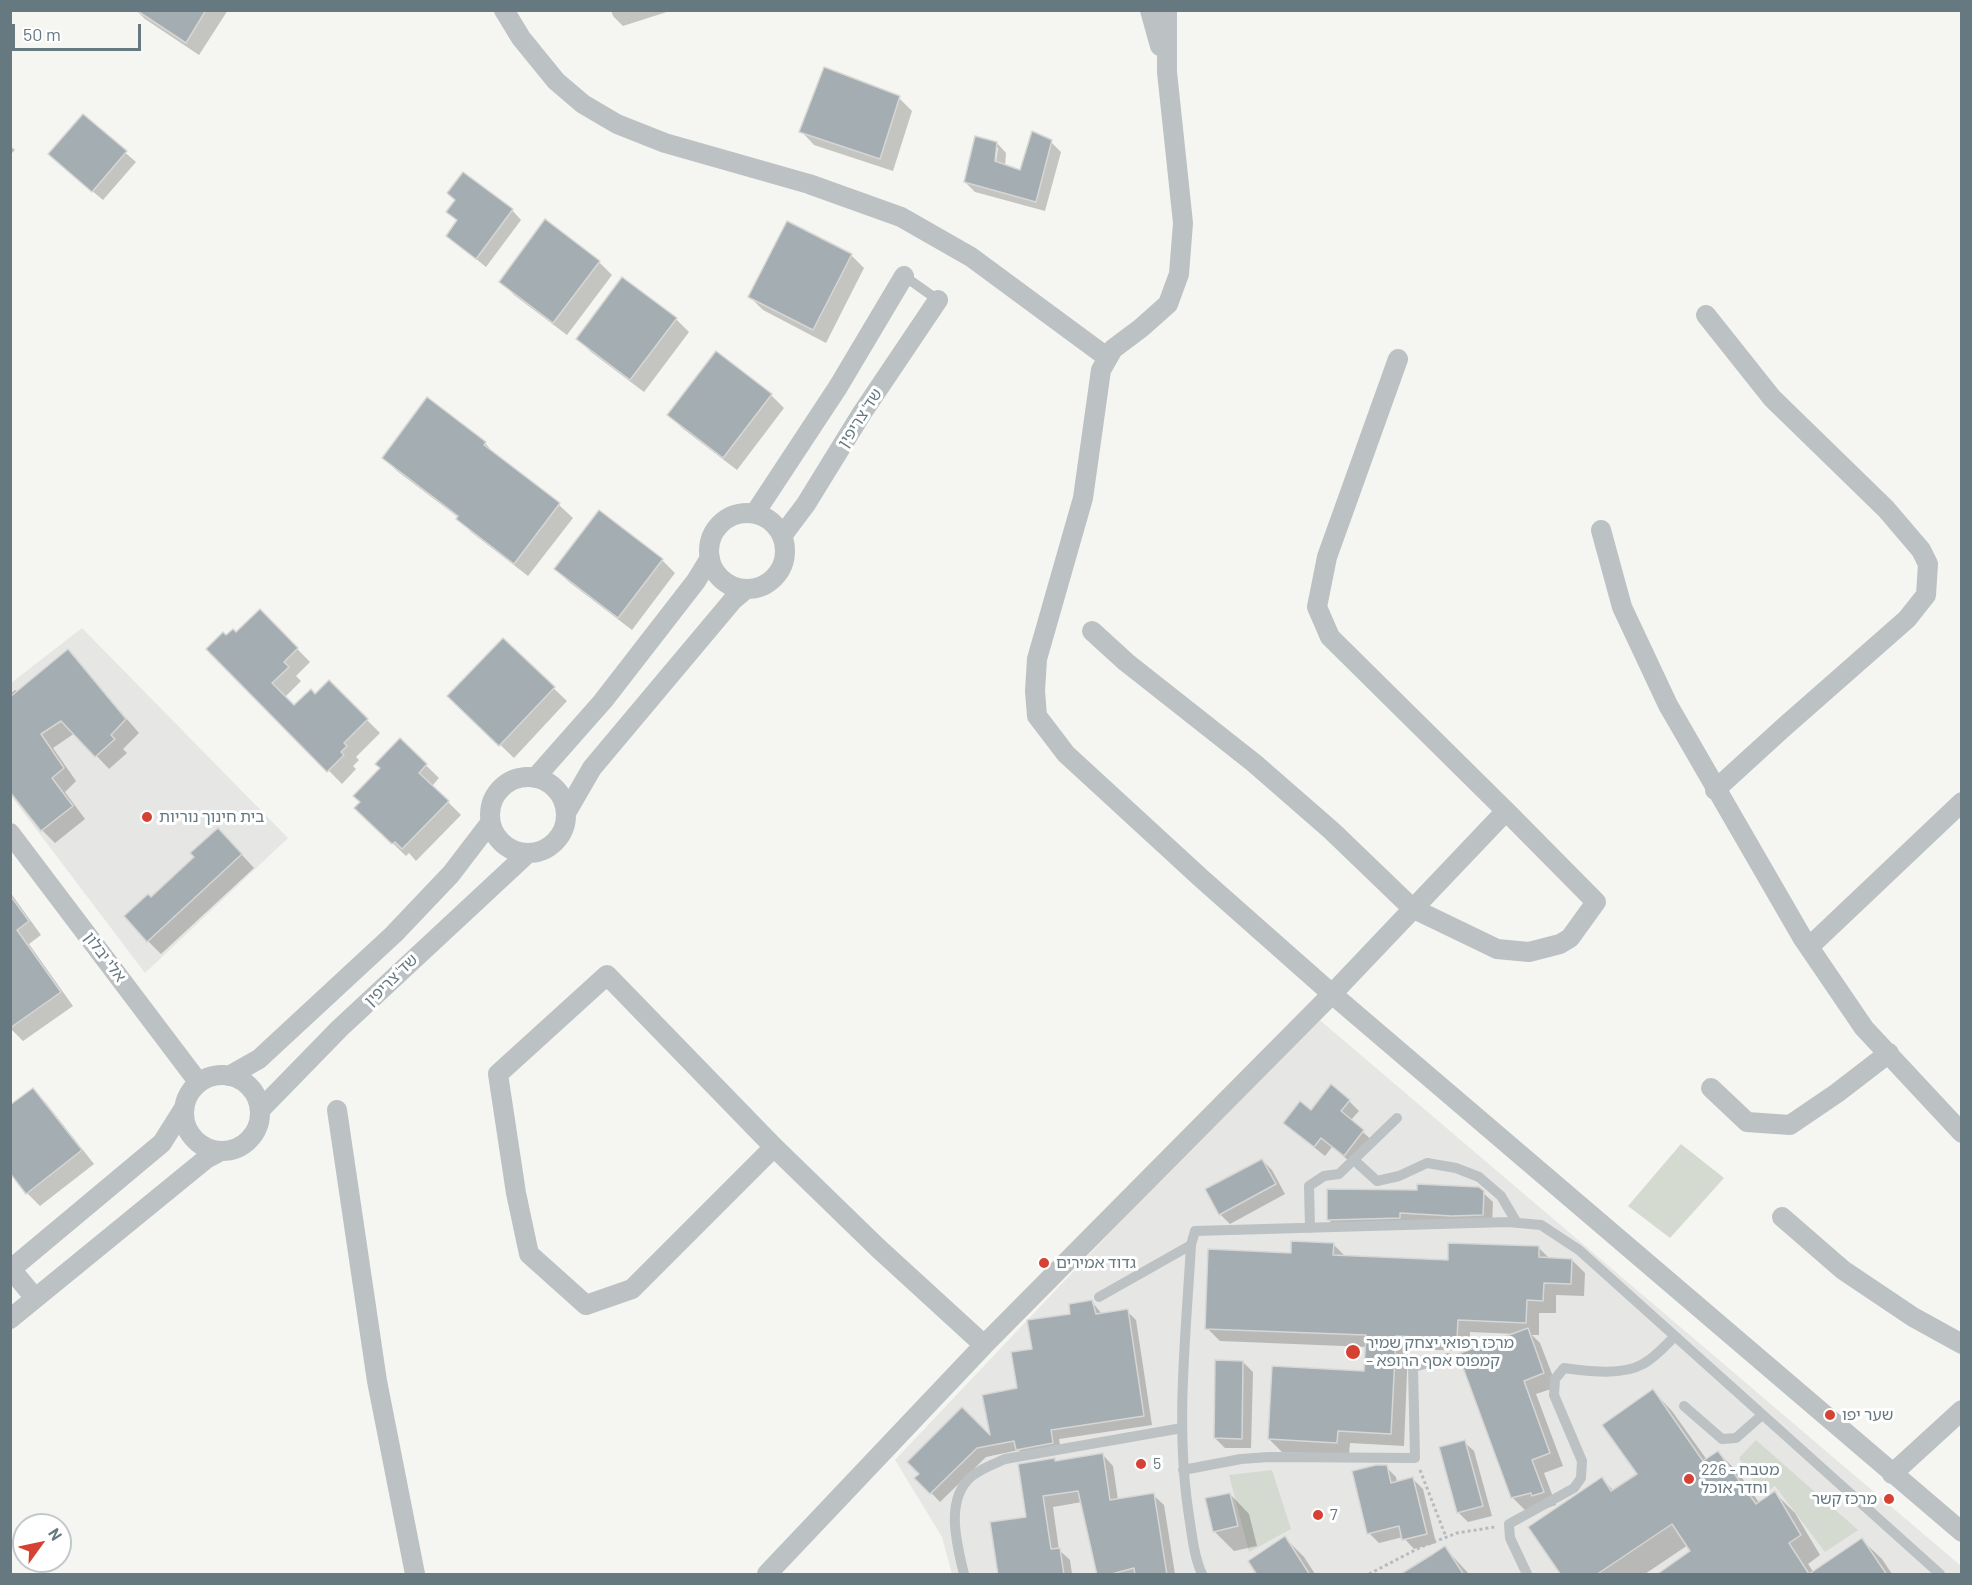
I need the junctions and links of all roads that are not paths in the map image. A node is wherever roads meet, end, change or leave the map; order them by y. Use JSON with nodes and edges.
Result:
{"nodes":[{"id":1,"x":504,"y":10,"type":"edge"},
{"id":2,"x":1150,"y":10,"type":"edge"},
{"id":3,"x":1167,"y":10,"type":"edge"},
{"id":4,"x":1167,"y":72,"type":"junction"},
{"id":5,"x":904,"y":276,"type":"joint"},
{"id":6,"x":938,"y":300,"type":"joint"},
{"id":7,"x":1706,"y":315,"type":"dead end"},
{"id":8,"x":1107,"y":358,"type":"junction"},
{"id":9,"x":1398,"y":359,"type":"dead end"},
{"id":10,"x":754,"y":513,"type":"junction"},
{"id":11,"x":1601,"y":530,"type":"dead end"},
{"id":12,"x":782,"y":536,"type":"junction"},
{"id":13,"x":710,"y":558,"type":"junction"},
{"id":14,"x":747,"y":589,"type":"junction"},
{"id":15,"x":1092,"y":632,"type":"dead end"},
{"id":16,"x":535,"y":778,"type":"junction"},
{"id":17,"x":1715,"y":790,"type":"junction"},
{"id":18,"x":1962,"y":802,"type":"edge"},
{"id":19,"x":1506,"y":811,"type":"junction"},
{"id":20,"x":566,"y":813,"type":"junction"},
{"id":21,"x":490,"y":823,"type":"junction"},
{"id":22,"x":10,"y":833,"type":"edge"},
{"id":23,"x":527,"y":854,"type":"junction"},
{"id":24,"x":1412,"y":908,"type":"junction"},
{"id":25,"x":1809,"y":947,"type":"junction"},
{"id":26,"x":1332,"y":994,"type":"junction"},
{"id":27,"x":1889,"y":1053,"type":"junction"},
{"id":28,"x":229,"y":1076,"type":"junction"},
{"id":29,"x":199,"y":1083,"type":"junction"},
{"id":30,"x":1712,"y":1088,"type":"dead end"},
{"id":31,"x":184,"y":1108,"type":"junction"},
{"id":32,"x":260,"y":1110,"type":"junction"},
{"id":33,"x":337,"y":1110,"type":"dead end"},
{"id":34,"x":1397,"y":1118,"type":"dead end"},
{"id":35,"x":1962,"y":1133,"type":"edge"},
{"id":36,"x":774,"y":1147,"type":"junction"},
{"id":37,"x":221,"y":1151,"type":"junction"},
{"id":38,"x":1354,"y":1160,"type":"junction"},
{"id":39,"x":1782,"y":1216,"type":"dead end"},
{"id":40,"x":1517,"y":1223,"type":"junction"},
{"id":41,"x":1310,"y":1228,"type":"junction"},
{"id":42,"x":1191,"y":1245,"type":"junction"},
{"id":43,"x":11,"y":1269,"type":"edge"},
{"id":44,"x":1099,"y":1297,"type":"dead end"},
{"id":45,"x":35,"y":1298,"type":"junction"},
{"id":46,"x":10,"y":1319,"type":"edge"},
{"id":47,"x":1675,"y":1336,"type":"junction"},
{"id":48,"x":1962,"y":1344,"type":"edge"},
{"id":49,"x":984,"y":1345,"type":"junction"},
{"id":50,"x":1448,"y":1358,"type":"dead end"},
{"id":51,"x":1684,"y":1406,"type":"dead end"},
{"id":52,"x":1962,"y":1410,"type":"edge"},
{"id":53,"x":1762,"y":1415,"type":"junction"},
{"id":54,"x":1182,"y":1428,"type":"junction"},
{"id":55,"x":1184,"y":1470,"type":"junction"},
{"id":56,"x":1892,"y":1474,"type":"junction"},
{"id":57,"x":1962,"y":1532,"type":"edge"},
{"id":58,"x":415,"y":1575,"type":"edge"},
{"id":59,"x":766,"y":1575,"type":"edge"},
{"id":60,"x":964,"y":1575,"type":"edge"},
{"id":61,"x":1202,"y":1575,"type":"edge"},
{"id":62,"x":1527,"y":1575,"type":"edge"},
{"id":63,"x":1940,"y":1575,"type":"edge"}],
"edges":[{"from":1,"to":8,"type":"street"},
{"from":2,"to":4,"type":"street"},
{"from":3,"to":4,"type":"street"},
{"from":4,"to":8,"type":"street"},
{"from":5,"to":6,"type":"lane"},
{"from":5,"to":10,"type":"street"},
{"from":6,"to":12,"type":"street","name":"שד' צריפין"},
{"from":7,"to":17,"type":"street"},
{"from":8,"to":26,"type":"street"},
{"from":9,"to":19,"type":"street"},
{"from":10,"to":12,"type":"street"},
{"from":10,"to":13,"type":"street"},
{"from":11,"to":17,"type":"street"},
{"from":12,"to":14,"type":"street"},
{"from":13,"to":14,"type":"street"},
{"from":13,"to":16,"type":"street"},
{"from":14,"to":20,"type":"street"},
{"from":15,"to":24,"type":"street"},
{"from":16,"to":20,"type":"street"},
{"from":16,"to":21,"type":"street"},
{"from":17,"to":25,"type":"street"},
{"from":18,"to":25,"type":"street"},
{"from":19,"to":24,"type":"street"},
{"from":19,"to":24,"type":"street"},
{"from":20,"to":23,"type":"street"},
{"from":21,"to":23,"type":"street"},
{"from":21,"to":28,"type":"street","name":"שד' צריפין"},
{"from":22,"to":29,"type":"street","name":"אלי יבלון"},
{"from":23,"to":32,"type":"street","name":"שד' צריפין"},
{"from":24,"to":26,"type":"street"},
{"from":25,"to":27,"type":"street"},
{"from":26,"to":49,"type":"street"},
{"from":26,"to":56,"type":"street"},
{"from":27,"to":30,"type":"street"},
{"from":27,"to":35,"type":"street"},
{"from":28,"to":29,"type":"street"},
{"from":28,"to":32,"type":"street"},
{"from":29,"to":31,"type":"street"},
{"from":31,"to":37,"type":"street"},
{"from":31,"to":43,"type":"street"},
{"from":32,"to":37,"type":"street"},
{"from":33,"to":58,"type":"street"},
{"from":34,"to":38,"type":"lane"},
{"from":36,"to":36,"type":"street"},
{"from":36,"to":49,"type":"street"},
{"from":37,"to":45,"type":"street"},
{"from":38,"to":40,"type":"lane"},
{"from":38,"to":41,"type":"lane"},
{"from":39,"to":48,"type":"street"},
{"from":40,"to":41,"type":"lane"},
{"from":40,"to":47,"type":"lane"},
{"from":41,"to":42,"type":"lane"},
{"from":42,"to":44,"type":"lane"},
{"from":42,"to":54,"type":"lane"},
{"from":43,"to":45,"type":"street"},
{"from":45,"to":46,"type":"street"},
{"from":47,"to":53,"type":"lane"},
{"from":47,"to":62,"type":"lane"},
{"from":49,"to":59,"type":"street"},
{"from":50,"to":55,"type":"lane"},
{"from":51,"to":53,"type":"lane"},
{"from":52,"to":56,"type":"street"},
{"from":53,"to":63,"type":"lane"},
{"from":54,"to":55,"type":"lane"},
{"from":54,"to":60,"type":"lane"},
{"from":55,"to":61,"type":"lane"},
{"from":56,"to":57,"type":"street"}]}
